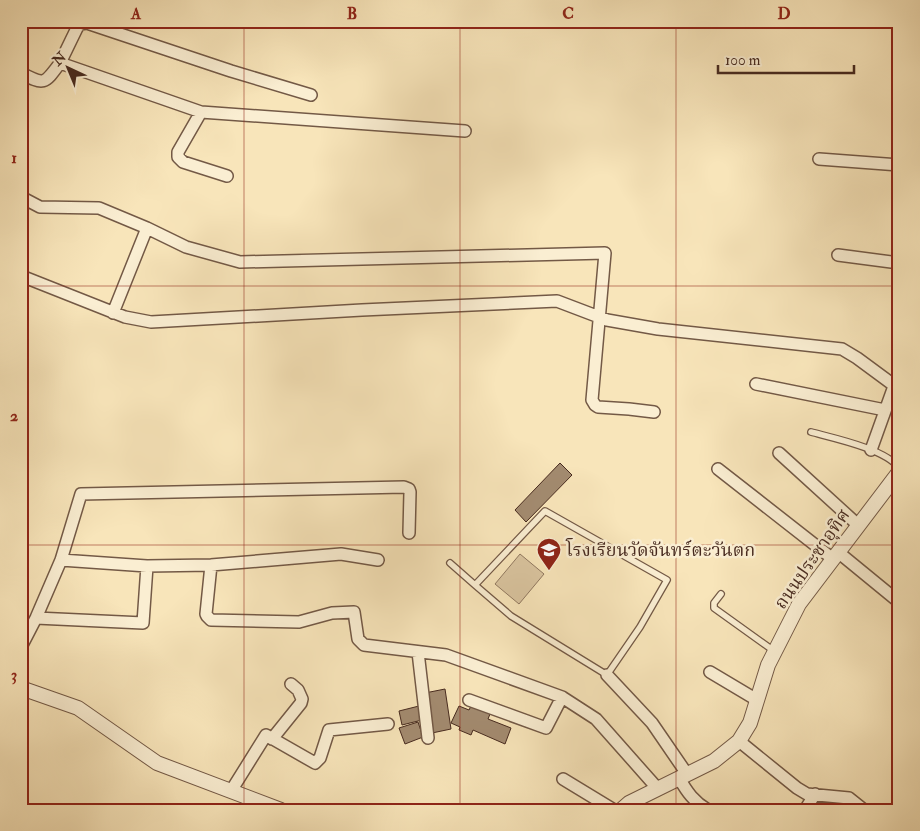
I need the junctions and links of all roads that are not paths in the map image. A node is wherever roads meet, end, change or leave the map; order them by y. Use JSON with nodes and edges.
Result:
{"nodes":[{"id":1,"x":60,"y":63,"type":"junction"},
{"id":2,"x":21,"y":72,"type":"edge"},
{"id":3,"x":312,"y":95,"type":"dead end"},
{"id":4,"x":201,"y":112,"type":"junction"},
{"id":5,"x":465,"y":131,"type":"dead end"},
{"id":6,"x":819,"y":159,"type":"dead end"},
{"id":7,"x":899,"y":165,"type":"edge"},
{"id":8,"x":227,"y":176,"type":"dead end"},
{"id":9,"x":21,"y":197,"type":"edge"},
{"id":10,"x":147,"y":228,"type":"junction"},
{"id":11,"x":838,"y":255,"type":"dead end"},
{"id":12,"x":899,"y":263,"type":"edge"},
{"id":13,"x":24,"y":277,"type":"dead end"},
{"id":14,"x":114,"y":313,"type":"junction"},
{"id":15,"x":600,"y":317,"type":"junction"},
{"id":16,"x":756,"y":384,"type":"dead end"},
{"id":17,"x":896,"y":387,"type":"edge"},
{"id":18,"x":885,"y":410,"type":"junction"},
{"id":19,"x":654,"y":412,"type":"dead end"},
{"id":20,"x":811,"y":432,"type":"dead end"},
{"id":21,"x":871,"y":450,"type":"junction"},
{"id":22,"x":779,"y":453,"type":"dead end"},
{"id":23,"x":718,"y":468,"type":"dead end"},
{"id":24,"x":899,"y":470,"type":"edge"},
{"id":25,"x":858,"y":525,"type":"junction"},
{"id":26,"x":409,"y":532,"type":"dead end"},
{"id":27,"x":836,"y":555,"type":"junction"},
{"id":28,"x":61,"y":560,"type":"junction"},
{"id":29,"x":378,"y":560,"type":"dead end"},
{"id":30,"x":450,"y":562,"type":"dead end"},
{"id":31,"x":211,"y":565,"type":"junction"},
{"id":32,"x":147,"y":566,"type":"junction"},
{"id":33,"x":474,"y":585,"type":"junction"},
{"id":34,"x":721,"y":594,"type":"dead end"},
{"id":35,"x":899,"y":602,"type":"edge"},
{"id":36,"x":36,"y":618,"type":"junction"},
{"id":37,"x":21,"y":647,"type":"edge"},
{"id":38,"x":775,"y":651,"type":"junction"},
{"id":39,"x":418,"y":652,"type":"junction"},
{"id":40,"x":710,"y":672,"type":"dead end"},
{"id":41,"x":607,"y":675,"type":"junction"},
{"id":42,"x":291,"y":684,"type":"dead end"},
{"id":43,"x":21,"y":688,"type":"edge"},
{"id":44,"x":562,"y":697,"type":"junction"},
{"id":45,"x":468,"y":700,"type":"dead end"},
{"id":46,"x":758,"y":700,"type":"junction"},
{"id":47,"x":388,"y":724,"type":"dead end"},
{"id":48,"x":428,"y":738,"type":"dead end"},
{"id":49,"x":272,"y":739,"type":"junction"},
{"id":50,"x":740,"y":741,"type":"junction"},
{"id":51,"x":683,"y":776,"type":"junction"},
{"id":52,"x":563,"y":779,"type":"dead end"},
{"id":53,"x":658,"y":789,"type":"junction"},
{"id":54,"x":231,"y":791,"type":"junction"},
{"id":55,"x":815,"y":794,"type":"junction"},
{"id":56,"x":281,"y":810,"type":"edge"},
{"id":57,"x":614,"y":810,"type":"edge"},
{"id":58,"x":621,"y":810,"type":"edge"},
{"id":59,"x":708,"y":810,"type":"edge"},
{"id":60,"x":805,"y":810,"type":"edge"},
{"id":61,"x":864,"y":810,"type":"edge"}],
"edges":[{"from":1,"to":2,"type":"street"},
{"from":1,"to":3,"type":"street"},
{"from":1,"to":4,"type":"street"},
{"from":4,"to":5,"type":"street"},
{"from":4,"to":8,"type":"street"},
{"from":6,"to":7,"type":"street"},
{"from":9,"to":10,"type":"street"},
{"from":10,"to":14,"type":"street"},
{"from":10,"to":15,"type":"street"},
{"from":11,"to":12,"type":"street"},
{"from":13,"to":14,"type":"street"},
{"from":14,"to":15,"type":"street"},
{"from":15,"to":17,"type":"street"},
{"from":15,"to":19,"type":"street"},
{"from":16,"to":18,"type":"street"},
{"from":17,"to":18,"type":"street"},
{"from":18,"to":21,"type":"street"},
{"from":20,"to":21,"type":"lane"},
{"from":21,"to":24,"type":"lane"},
{"from":22,"to":25,"type":"street"},
{"from":23,"to":27,"type":"street"},
{"from":24,"to":25,"type":"street","name":"ถนนประชาอุทิศ"},
{"from":25,"to":27,"type":"street","name":"ถนนประชาอุทิศ"},
{"from":26,"to":28,"type":"street"},
{"from":27,"to":35,"type":"street"},
{"from":27,"to":38,"type":"street","name":"ถนนประชาอุทิศ"},
{"from":28,"to":32,"type":"street"},
{"from":28,"to":36,"type":"street"},
{"from":29,"to":31,"type":"street"},
{"from":30,"to":33,"type":"lane"},
{"from":31,"to":32,"type":"street"},
{"from":31,"to":39,"type":"street"},
{"from":32,"to":36,"type":"street"},
{"from":33,"to":41,"type":"lane"},
{"from":33,"to":41,"type":"lane"},
{"from":34,"to":38,"type":"lane"},
{"from":36,"to":37,"type":"street"},
{"from":38,"to":46,"type":"street","name":"ถนนประชาอุทิศ"},
{"from":39,"to":44,"type":"street"},
{"from":39,"to":48,"type":"street"},
{"from":40,"to":46,"type":"street"},
{"from":41,"to":51,"type":"street"},
{"from":42,"to":49,"type":"street"},
{"from":43,"to":54,"type":"street"},
{"from":44,"to":45,"type":"street"},
{"from":44,"to":53,"type":"street"},
{"from":46,"to":50,"type":"street","name":"ถนนประชาอุทิศ"},
{"from":47,"to":49,"type":"street"},
{"from":49,"to":54,"type":"street"},
{"from":50,"to":51,"type":"street","name":"ถนนประชาอุทิศ"},
{"from":50,"to":55,"type":"street"},
{"from":51,"to":53,"type":"street","name":"ถนนประชาอุทิศ"},
{"from":51,"to":59,"type":"street"},
{"from":52,"to":57,"type":"street"},
{"from":53,"to":58,"type":"street","name":"ถนนประชาอุทิศ"},
{"from":54,"to":56,"type":"street"},
{"from":55,"to":60,"type":"street"},
{"from":55,"to":61,"type":"street"}]}
